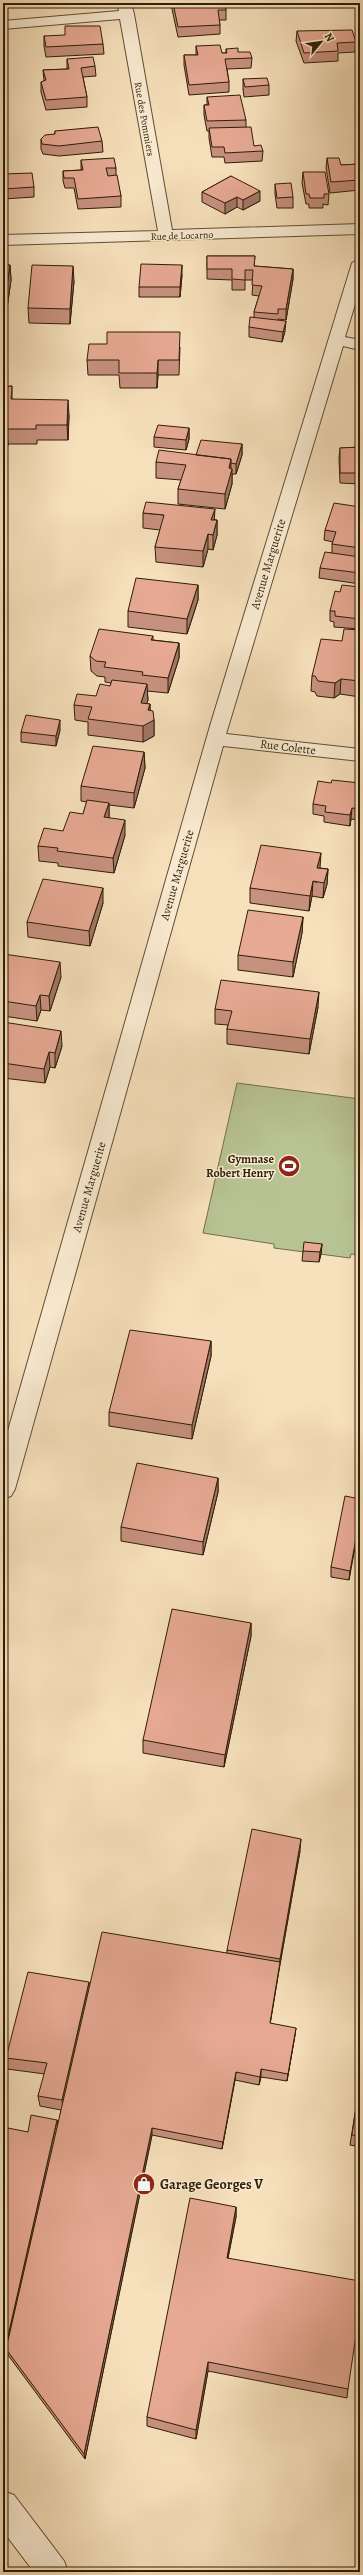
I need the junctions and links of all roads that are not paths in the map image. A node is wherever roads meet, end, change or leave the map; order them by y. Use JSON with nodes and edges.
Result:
{"nodes":[{"id":1,"x":126,"y":8,"type":"edge"},
{"id":2,"x":3,"y":25,"type":"edge"},
{"id":3,"x":360,"y":229,"type":"edge"},
{"id":4,"x":166,"y":236,"type":"junction"},
{"id":5,"x":3,"y":240,"type":"edge"},
{"id":6,"x":360,"y":263,"type":"edge"},
{"id":7,"x":337,"y":340,"type":"junction"},
{"id":8,"x":360,"y":344,"type":"edge"},
{"id":9,"x":216,"y":738,"type":"junction"},
{"id":10,"x":360,"y":755,"type":"edge"},
{"id":11,"x":3,"y":1489,"type":"edge"},
{"id":12,"x":3,"y":2506,"type":"edge"},
{"id":13,"x":53,"y":2572,"type":"edge"}],
"edges":[{"from":1,"to":2,"type":"street"},
{"from":1,"to":4,"type":"street","name":"Rue des Pommiers"},
{"from":3,"to":4,"type":"street","name":"Rue de Locarno"},
{"from":4,"to":5,"type":"street","name":"Rue de Locarno"},
{"from":6,"to":7,"type":"street","name":"Avenue Marguerite"},
{"from":7,"to":8,"type":"street"},
{"from":7,"to":9,"type":"street","name":"Avenue Marguerite"},
{"from":9,"to":10,"type":"street","name":"Rue Colette"},
{"from":9,"to":11,"type":"street","name":"Avenue Marguerite"},
{"from":12,"to":13,"type":"street"}]}
